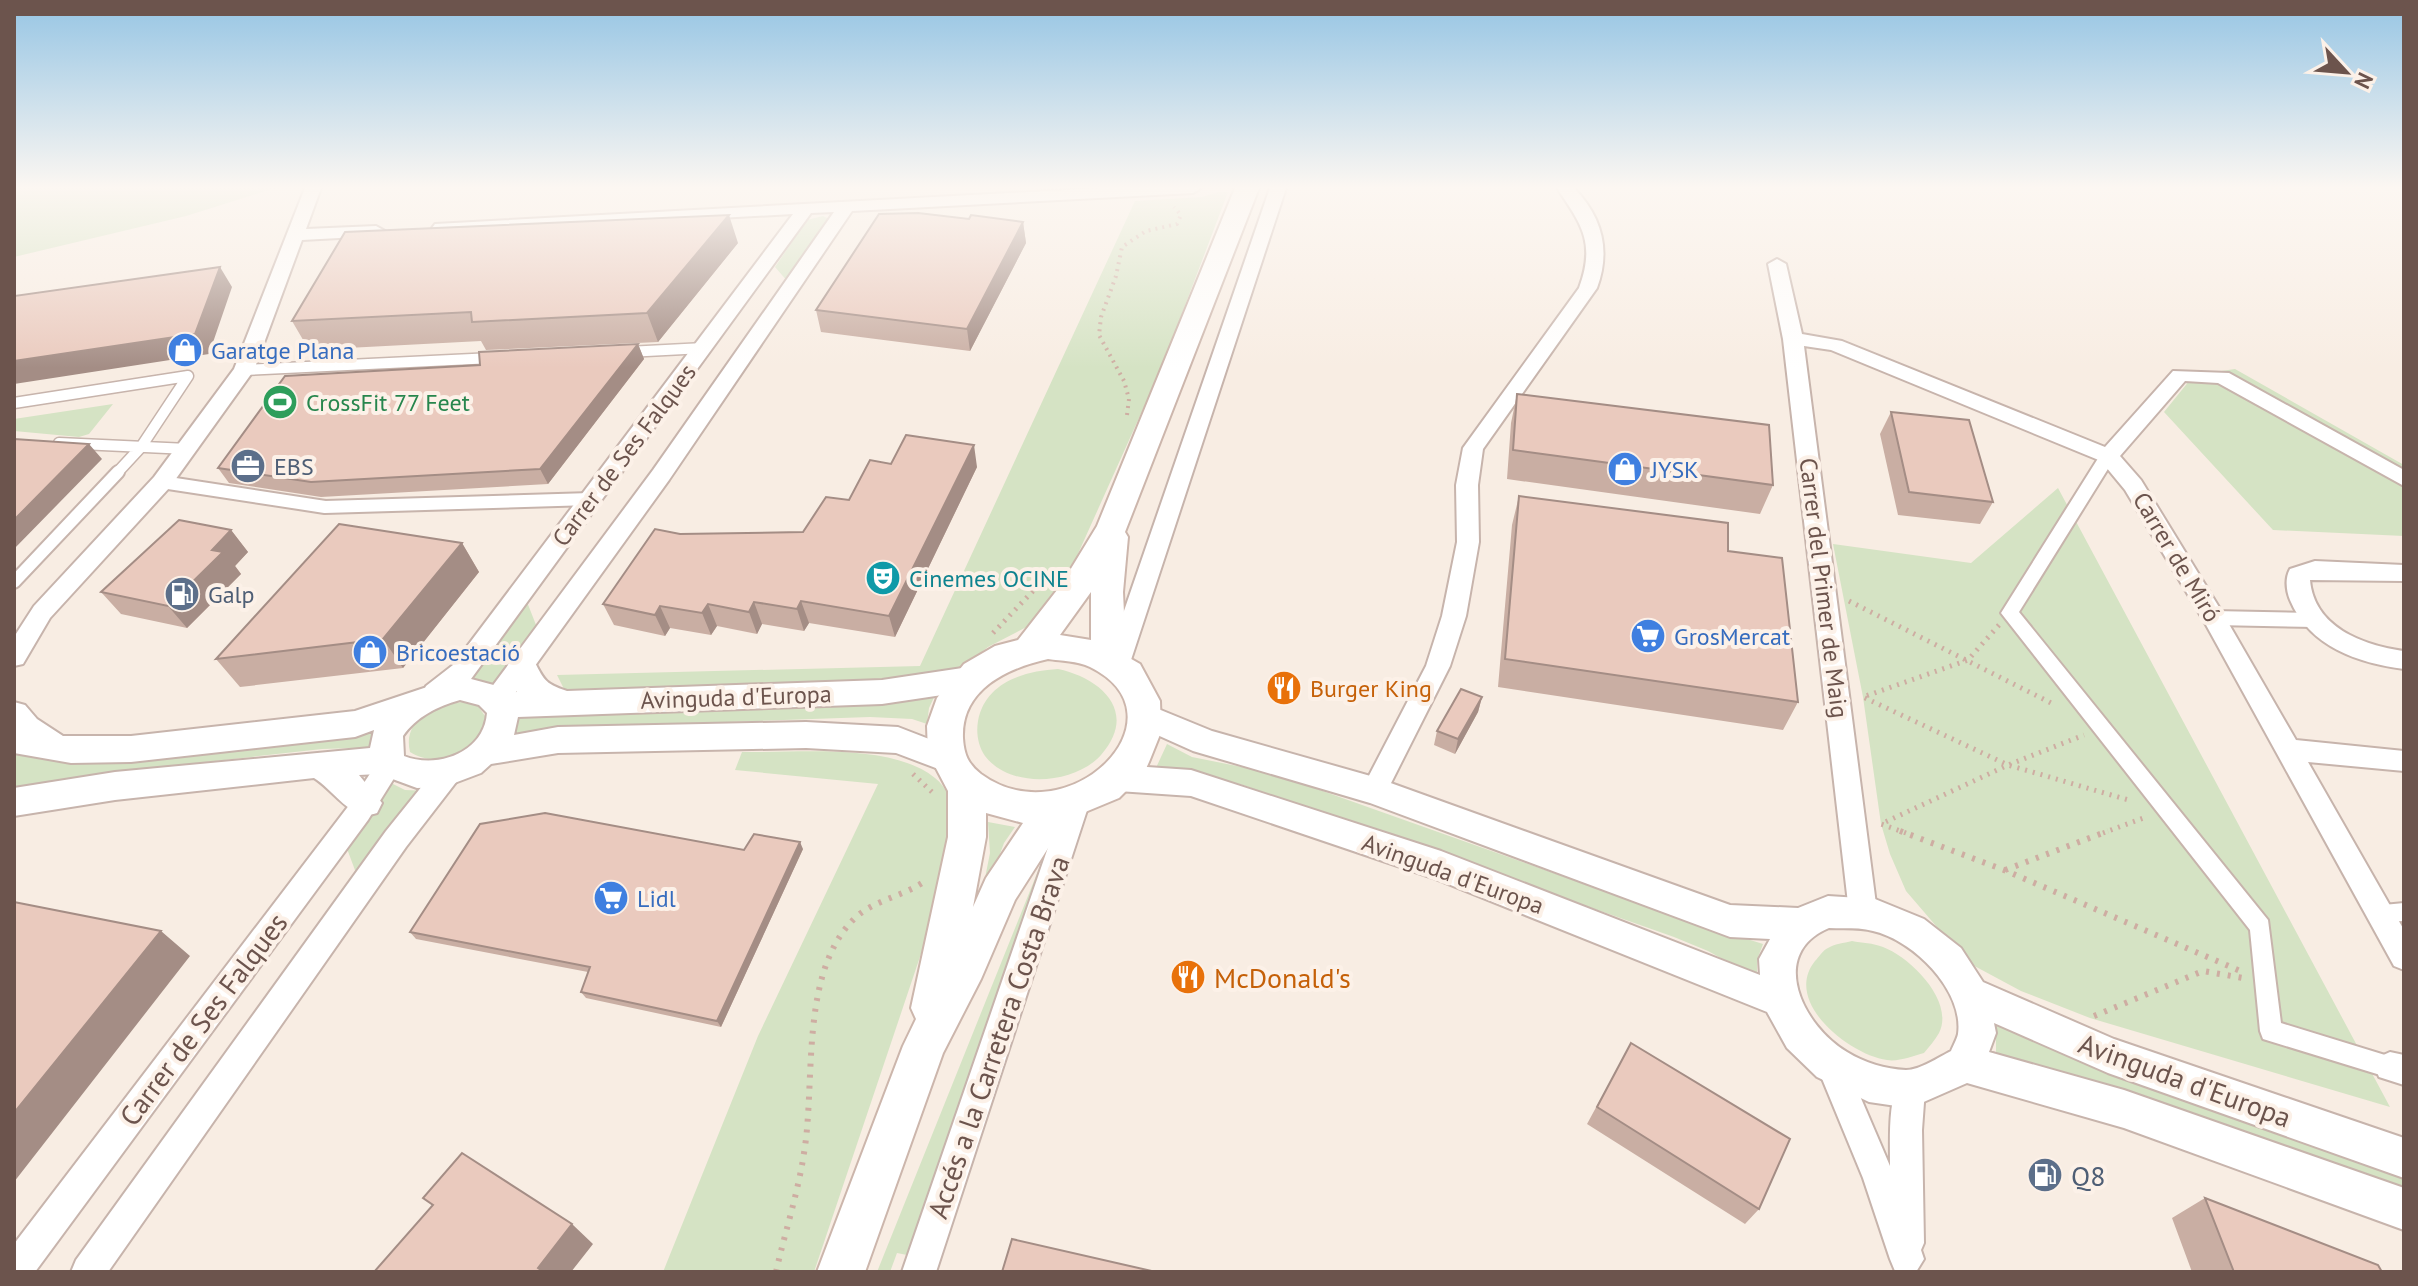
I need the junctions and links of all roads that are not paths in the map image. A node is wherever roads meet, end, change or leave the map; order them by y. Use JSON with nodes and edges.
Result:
{"nodes":[{"id":1,"x":289,"y":248,"type":"edge"},
{"id":2,"x":777,"y":248,"type":"edge"},
{"id":3,"x":818,"y":248,"type":"edge"},
{"id":4,"x":1223,"y":248,"type":"edge"},
{"id":5,"x":1257,"y":248,"type":"edge"},
{"id":6,"x":1596,"y":248,"type":"edge"},
{"id":7,"x":1777,"y":264,"type":"dead end"},
{"id":8,"x":1793,"y":339,"type":"junction"},
{"id":9,"x":704,"y":348,"type":"junction"},
{"id":10,"x":608,"y":353,"type":"edge"},
{"id":11,"x":497,"y":358,"type":"edge"},
{"id":12,"x":244,"y":370,"type":"junction"},
{"id":13,"x":14,"y":403,"type":"edge"},
{"id":14,"x":46,"y":442,"type":"edge"},
{"id":15,"x":141,"y":447,"type":"junction"},
{"id":16,"x":188,"y":449,"type":"junction"},
{"id":17,"x":2108,"y":456,"type":"junction"},
{"id":18,"x":2404,"y":479,"type":"edge"},
{"id":19,"x":162,"y":482,"type":"junction"},
{"id":20,"x":591,"y":499,"type":"junction"},
{"id":21,"x":1113,"y":526,"type":"junction"},
{"id":22,"x":2404,"y":573,"type":"edge"},
{"id":23,"x":14,"y":582,"type":"edge"},
{"id":24,"x":42,"y":612,"type":"junction"},
{"id":25,"x":2214,"y":618,"type":"junction"},
{"id":26,"x":2315,"y":620,"type":"junction"},
{"id":27,"x":14,"y":633,"type":"edge"},
{"id":28,"x":1030,"y":649,"type":"junction"},
{"id":29,"x":14,"y":657,"type":"edge"},
{"id":30,"x":2404,"y":660,"type":"edge"},
{"id":31,"x":1113,"y":663,"type":"junction"},
{"id":32,"x":522,"y":667,"type":"junction"},
{"id":33,"x":969,"y":679,"type":"junction"},
{"id":34,"x":424,"y":699,"type":"junction"},
{"id":35,"x":500,"y":702,"type":"junction"},
{"id":36,"x":567,"y":703,"type":"junction"},
{"id":37,"x":14,"y":714,"type":"edge"},
{"id":38,"x":1146,"y":716,"type":"junction"},
{"id":39,"x":14,"y":740,"type":"edge"},
{"id":40,"x":57,"y":748,"type":"junction"},
{"id":41,"x":2290,"y":750,"type":"junction"},
{"id":42,"x":487,"y":752,"type":"junction"},
{"id":43,"x":2404,"y":761,"type":"edge"},
{"id":44,"x":388,"y":762,"type":"junction"},
{"id":45,"x":319,"y":764,"type":"junction"},
{"id":46,"x":448,"y":773,"type":"junction"},
{"id":47,"x":1118,"y":778,"type":"junction"},
{"id":48,"x":951,"y":781,"type":"junction"},
{"id":49,"x":1374,"y":791,"type":"junction"},
{"id":50,"x":14,"y":802,"type":"edge"},
{"id":51,"x":365,"y":803,"type":"junction"},
{"id":52,"x":1065,"y":804,"type":"junction"},
{"id":53,"x":1863,"y":912,"type":"junction"},
{"id":54,"x":2392,"y":912,"type":"edge"},
{"id":55,"x":1799,"y":924,"type":"junction"},
{"id":56,"x":2404,"y":957,"type":"edge"},
{"id":57,"x":1970,"y":994,"type":"junction"},
{"id":58,"x":1780,"y":1000,"type":"junction"},
{"id":59,"x":924,"y":1046,"type":"junction"},
{"id":60,"x":1831,"y":1064,"type":"junction"},
{"id":61,"x":1966,"y":1064,"type":"junction"},
{"id":62,"x":2397,"y":1068,"type":"edge"},
{"id":63,"x":1910,"y":1089,"type":"junction"},
{"id":64,"x":2404,"y":1158,"type":"edge"},
{"id":65,"x":2404,"y":1209,"type":"edge"},
{"id":66,"x":1906,"y":1265,"type":"edge"},
{"id":67,"x":14,"y":1272,"type":"edge"},
{"id":68,"x":88,"y":1272,"type":"edge"},
{"id":69,"x":841,"y":1272,"type":"edge"},
{"id":70,"x":919,"y":1272,"type":"edge"}],
"edges":[{"from":1,"to":12,"type":"street"},
{"from":2,"to":9,"type":"street","name":"Carrer de Ses Falques"},
{"from":3,"to":32,"type":"street","name":"Carrer de Ses Falques"},
{"from":4,"to":21,"type":"main road"},
{"from":5,"to":31,"type":"street"},
{"from":6,"to":49,"type":"street"},
{"from":7,"to":8,"type":"street","name":"Carrer del Primer de Maig"},
{"from":8,"to":17,"type":"street","name":"Carrer de Miró"},
{"from":8,"to":53,"type":"street","name":"Carrer del Primer de Maig"},
{"from":9,"to":10,"type":"lane"},
{"from":9,"to":20,"type":"street","name":"Carrer de Ses Falques"},
{"from":11,"to":12,"type":"lane"},
{"from":12,"to":16,"type":"street"},
{"from":13,"to":15,"type":"lane"},
{"from":14,"to":15,"type":"lane"},
{"from":15,"to":16,"type":"lane"},
{"from":15,"to":23,"type":"lane"},
{"from":16,"to":19,"type":"street"},
{"from":17,"to":18,"type":"street"},
{"from":17,"to":25,"type":"street","name":"Carrer de Miró"},
{"from":17,"to":62,"type":"street"},
{"from":19,"to":20,"type":"lane"},
{"from":19,"to":24,"type":"street"},
{"from":20,"to":34,"type":"street","name":"Carrer de Ses Falques"},
{"from":21,"to":28,"type":"main road"},
{"from":21,"to":31,"type":"main road"},
{"from":22,"to":26,"type":"street"},
{"from":24,"to":27,"type":"street"},
{"from":24,"to":29,"type":"street"},
{"from":25,"to":26,"type":"street"},
{"from":25,"to":41,"type":"street","name":"Carrer de Miró"},
{"from":26,"to":30,"type":"street"},
{"from":28,"to":31,"type":"main road"},
{"from":28,"to":33,"type":"main road"},
{"from":31,"to":38,"type":"main road"},
{"from":32,"to":35,"type":"street","name":"Carrer de Ses Falques"},
{"from":32,"to":36,"type":"street"},
{"from":33,"to":36,"type":"street","name":"Avinguda d'Europa"},
{"from":33,"to":48,"type":"main road"},
{"from":34,"to":35,"type":"street"},
{"from":34,"to":40,"type":"street"},
{"from":34,"to":44,"type":"street"},
{"from":35,"to":36,"type":"street","name":"Avinguda d'Europa"},
{"from":35,"to":42,"type":"street"},
{"from":37,"to":40,"type":"street"},
{"from":38,"to":47,"type":"main road"},
{"from":38,"to":49,"type":"street"},
{"from":39,"to":40,"type":"street"},
{"from":41,"to":43,"type":"street"},
{"from":41,"to":54,"type":"street","name":"Carrer de Miró"},
{"from":42,"to":46,"type":"street"},
{"from":42,"to":48,"type":"street","name":"Avinguda d'Europa"},
{"from":44,"to":45,"type":"street"},
{"from":44,"to":46,"type":"street"},
{"from":44,"to":51,"type":"street","name":"Carrer de Ses Falques"},
{"from":45,"to":50,"type":"street"},
{"from":45,"to":51,"type":"street"},
{"from":46,"to":68,"type":"street","name":"Carrer de Ses Falques"},
{"from":47,"to":52,"type":"main road"},
{"from":47,"to":58,"type":"street","name":"Avinguda d'Europa"},
{"from":48,"to":52,"type":"main road"},
{"from":48,"to":59,"type":"main road"},
{"from":49,"to":55,"type":"street"},
{"from":51,"to":67,"type":"street","name":"Carrer de Ses Falques"},
{"from":52,"to":59,"type":"main road"},
{"from":52,"to":70,"type":"street","name":"Accés a la Carretera Costa Brava"},
{"from":53,"to":55,"type":"street"},
{"from":53,"to":57,"type":"street"},
{"from":54,"to":56,"type":"street","name":"Carrer de Miró"},
{"from":55,"to":58,"type":"street"},
{"from":57,"to":61,"type":"street"},
{"from":57,"to":64,"type":"street","name":"Avinguda d'Europa"},
{"from":58,"to":60,"type":"street"},
{"from":59,"to":69,"type":"main road"},
{"from":60,"to":63,"type":"street"},
{"from":60,"to":66,"type":"street"},
{"from":61,"to":63,"type":"street"},
{"from":61,"to":65,"type":"street","name":"Avinguda d'Europa"},
{"from":63,"to":66,"type":"street"}]}
